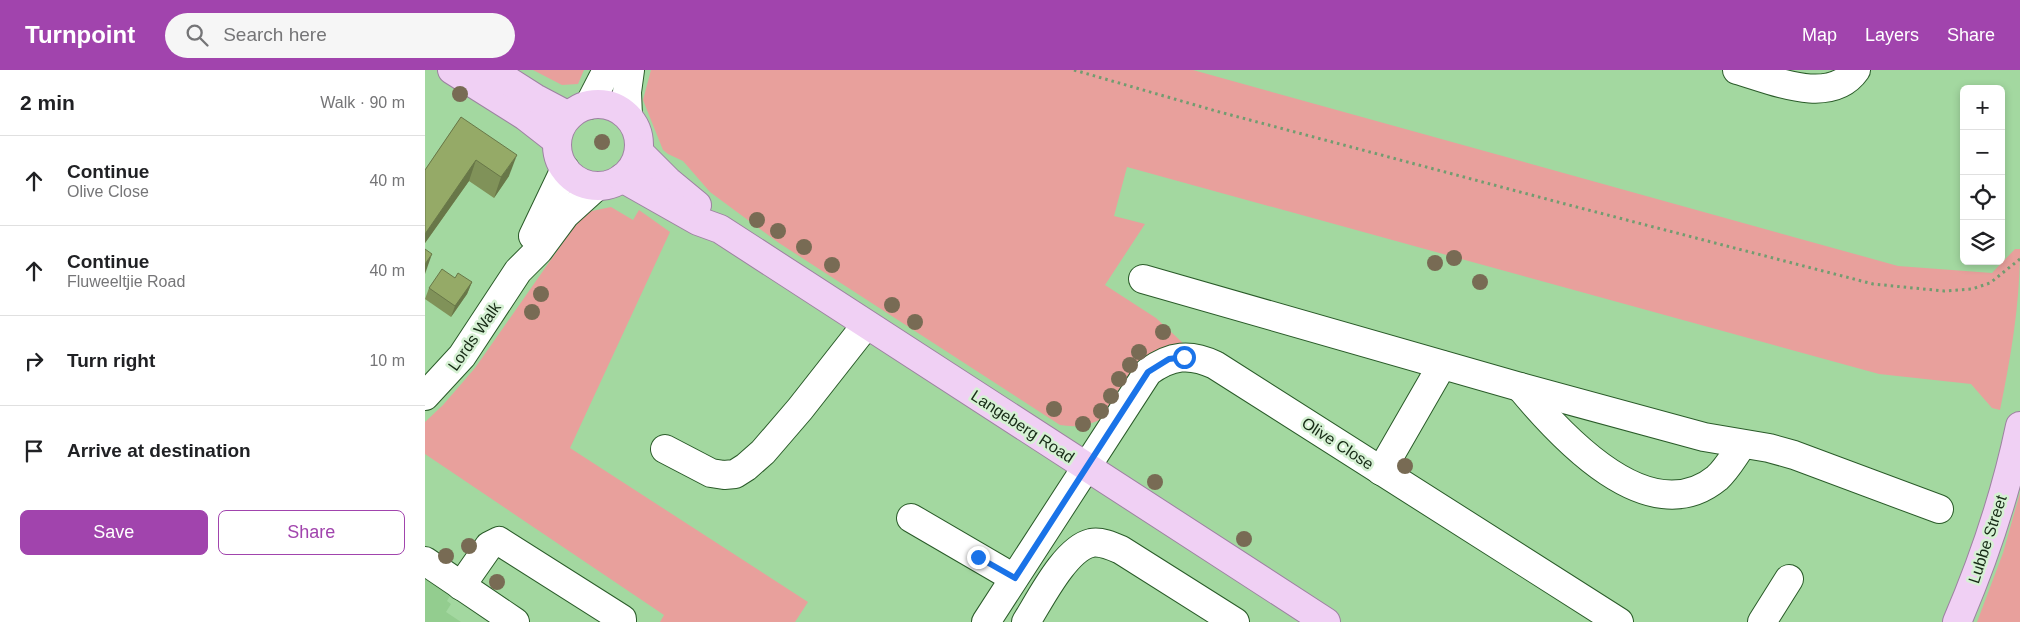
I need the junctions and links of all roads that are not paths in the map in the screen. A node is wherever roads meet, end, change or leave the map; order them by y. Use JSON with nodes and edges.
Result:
{"nodes":[{"id":1,"x":452,"y":70,"type":"edge"},
{"id":2,"x":491,"y":70,"type":"edge"},
{"id":3,"x":607,"y":70,"type":"edge"},
{"id":4,"x":630,"y":70,"type":"edge"},
{"id":5,"x":1737,"y":70,"type":"edge"},
{"id":6,"x":1856,"y":70,"type":"edge"},
{"id":7,"x":579,"y":110,"type":"junction"},
{"id":8,"x":628,"y":116,"type":"junction"},
{"id":9,"x":557,"y":141,"type":"junction"},
{"id":10,"x":639,"y":152,"type":"junction"},
{"id":11,"x":565,"y":170,"type":"junction"},
{"id":12,"x":609,"y":182,"type":"junction"},
{"id":13,"x":720,"y":229,"type":"junction"},
{"id":14,"x":518,"y":272,"type":"junction"},
{"id":15,"x":1143,"y":280,"type":"dead end"},
{"id":16,"x":867,"y":325,"type":"junction"},
{"id":17,"x":1442,"y":366,"type":"junction"},
{"id":18,"x":1520,"y":387,"type":"junction"},
{"id":19,"x":425,"y":396,"type":"edge"},
{"id":20,"x":2020,"y":426,"type":"edge"},
{"id":21,"x":1742,"y":444,"type":"junction"},
{"id":22,"x":665,"y":449,"type":"dead end"},
{"id":23,"x":1086,"y":468,"type":"junction"},
{"id":24,"x":1381,"y":470,"type":"junction"},
{"id":25,"x":1939,"y":509,"type":"dead end"},
{"id":26,"x":911,"y":518,"type":"dead end"},
{"id":27,"x":425,"y":561,"type":"edge"},
{"id":28,"x":1015,"y":578,"type":"junction"},
{"id":29,"x":1789,"y":579,"type":"dead end"},
{"id":30,"x":461,"y":586,"type":"junction"},
{"id":31,"x":1220,"y":618,"type":"edge"},
{"id":32,"x":515,"y":622,"type":"edge"},
{"id":33,"x":622,"y":622,"type":"edge"},
{"id":34,"x":986,"y":622,"type":"edge"},
{"id":35,"x":1026,"y":622,"type":"edge"},
{"id":36,"x":1326,"y":622,"type":"edge"},
{"id":37,"x":1619,"y":622,"type":"edge"},
{"id":38,"x":1762,"y":622,"type":"edge"},
{"id":39,"x":1957,"y":622,"type":"edge"}],
"edges":[{"from":1,"to":9,"type":"main road"},
{"from":2,"to":7,"type":"main road"},
{"from":3,"to":7,"type":"street"},
{"from":4,"to":8,"type":"street"},
{"from":5,"to":6,"type":"street"},
{"from":7,"to":8,"type":"main road"},
{"from":7,"to":9,"type":"main road"},
{"from":8,"to":10,"type":"main road"},
{"from":9,"to":11,"type":"main road"},
{"from":10,"to":12,"type":"main road"},
{"from":10,"to":13,"type":"main road","name":"Langeberg Road"},
{"from":11,"to":12,"type":"main road"},
{"from":11,"to":14,"type":"street","name":"Lords Walk"},
{"from":12,"to":13,"type":"main road","name":"Langeberg Road"},
{"from":12,"to":14,"type":"street","name":"Lords Walk"},
{"from":13,"to":16,"type":"main road","name":"Langeberg Road"},
{"from":14,"to":19,"type":"street","name":"Lords Walk"},
{"from":15,"to":17,"type":"street"},
{"from":16,"to":22,"type":"street"},
{"from":16,"to":23,"type":"main road","name":"Langeberg Road"},
{"from":17,"to":18,"type":"street"},
{"from":17,"to":24,"type":"street"},
{"from":18,"to":21,"type":"street"},
{"from":18,"to":21,"type":"street"},
{"from":20,"to":39,"type":"main road","name":"Lubbe Street"},
{"from":21,"to":25,"type":"street"},
{"from":23,"to":24,"type":"street","name":"Olive Close"},
{"from":23,"to":28,"type":"street","name":"Olive Close"},
{"from":23,"to":36,"type":"main road","name":"Langeberg Road"},
{"from":24,"to":37,"type":"street","name":"Olive Close"},
{"from":26,"to":28,"type":"street"},
{"from":27,"to":30,"type":"street"},
{"from":28,"to":34,"type":"street","name":"Olive Close"},
{"from":29,"to":38,"type":"street"},
{"from":30,"to":32,"type":"street"},
{"from":30,"to":33,"type":"street"},
{"from":31,"to":35,"type":"street"}]}
